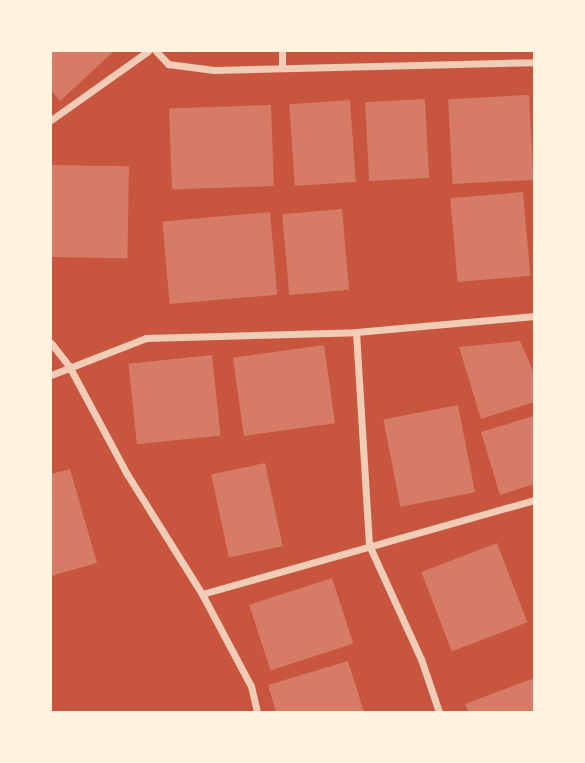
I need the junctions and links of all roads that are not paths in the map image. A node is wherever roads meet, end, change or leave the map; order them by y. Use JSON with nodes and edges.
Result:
{"nodes":[{"id":1,"x":148,"y":51,"type":"edge"},
{"id":2,"x":156,"y":51,"type":"edge"},
{"id":3,"x":282,"y":51,"type":"edge"},
{"id":4,"x":534,"y":62,"type":"edge"},
{"id":5,"x":282,"y":68,"type":"junction"},
{"id":6,"x":51,"y":120,"type":"edge"},
{"id":7,"x":534,"y":316,"type":"edge"},
{"id":8,"x":356,"y":332,"type":"junction"},
{"id":9,"x":51,"y":343,"type":"edge"},
{"id":10,"x":69,"y":366,"type":"junction"},
{"id":11,"x":51,"y":375,"type":"edge"},
{"id":12,"x":534,"y":500,"type":"edge"},
{"id":13,"x":369,"y":545,"type":"junction"},
{"id":14,"x":202,"y":594,"type":"junction"},
{"id":15,"x":257,"y":712,"type":"edge"},
{"id":16,"x":439,"y":712,"type":"edge"}],
"edges":[{"from":1,"to":6,"type":"street"},
{"from":2,"to":5,"type":"street"},
{"from":3,"to":5,"type":"street"},
{"from":4,"to":5,"type":"street"},
{"from":7,"to":8,"type":"street"},
{"from":8,"to":10,"type":"street"},
{"from":8,"to":13,"type":"street"},
{"from":9,"to":10,"type":"street"},
{"from":10,"to":11,"type":"street"},
{"from":10,"to":14,"type":"street"},
{"from":12,"to":13,"type":"street"},
{"from":13,"to":14,"type":"street"},
{"from":13,"to":16,"type":"street"},
{"from":14,"to":15,"type":"street"}]}
